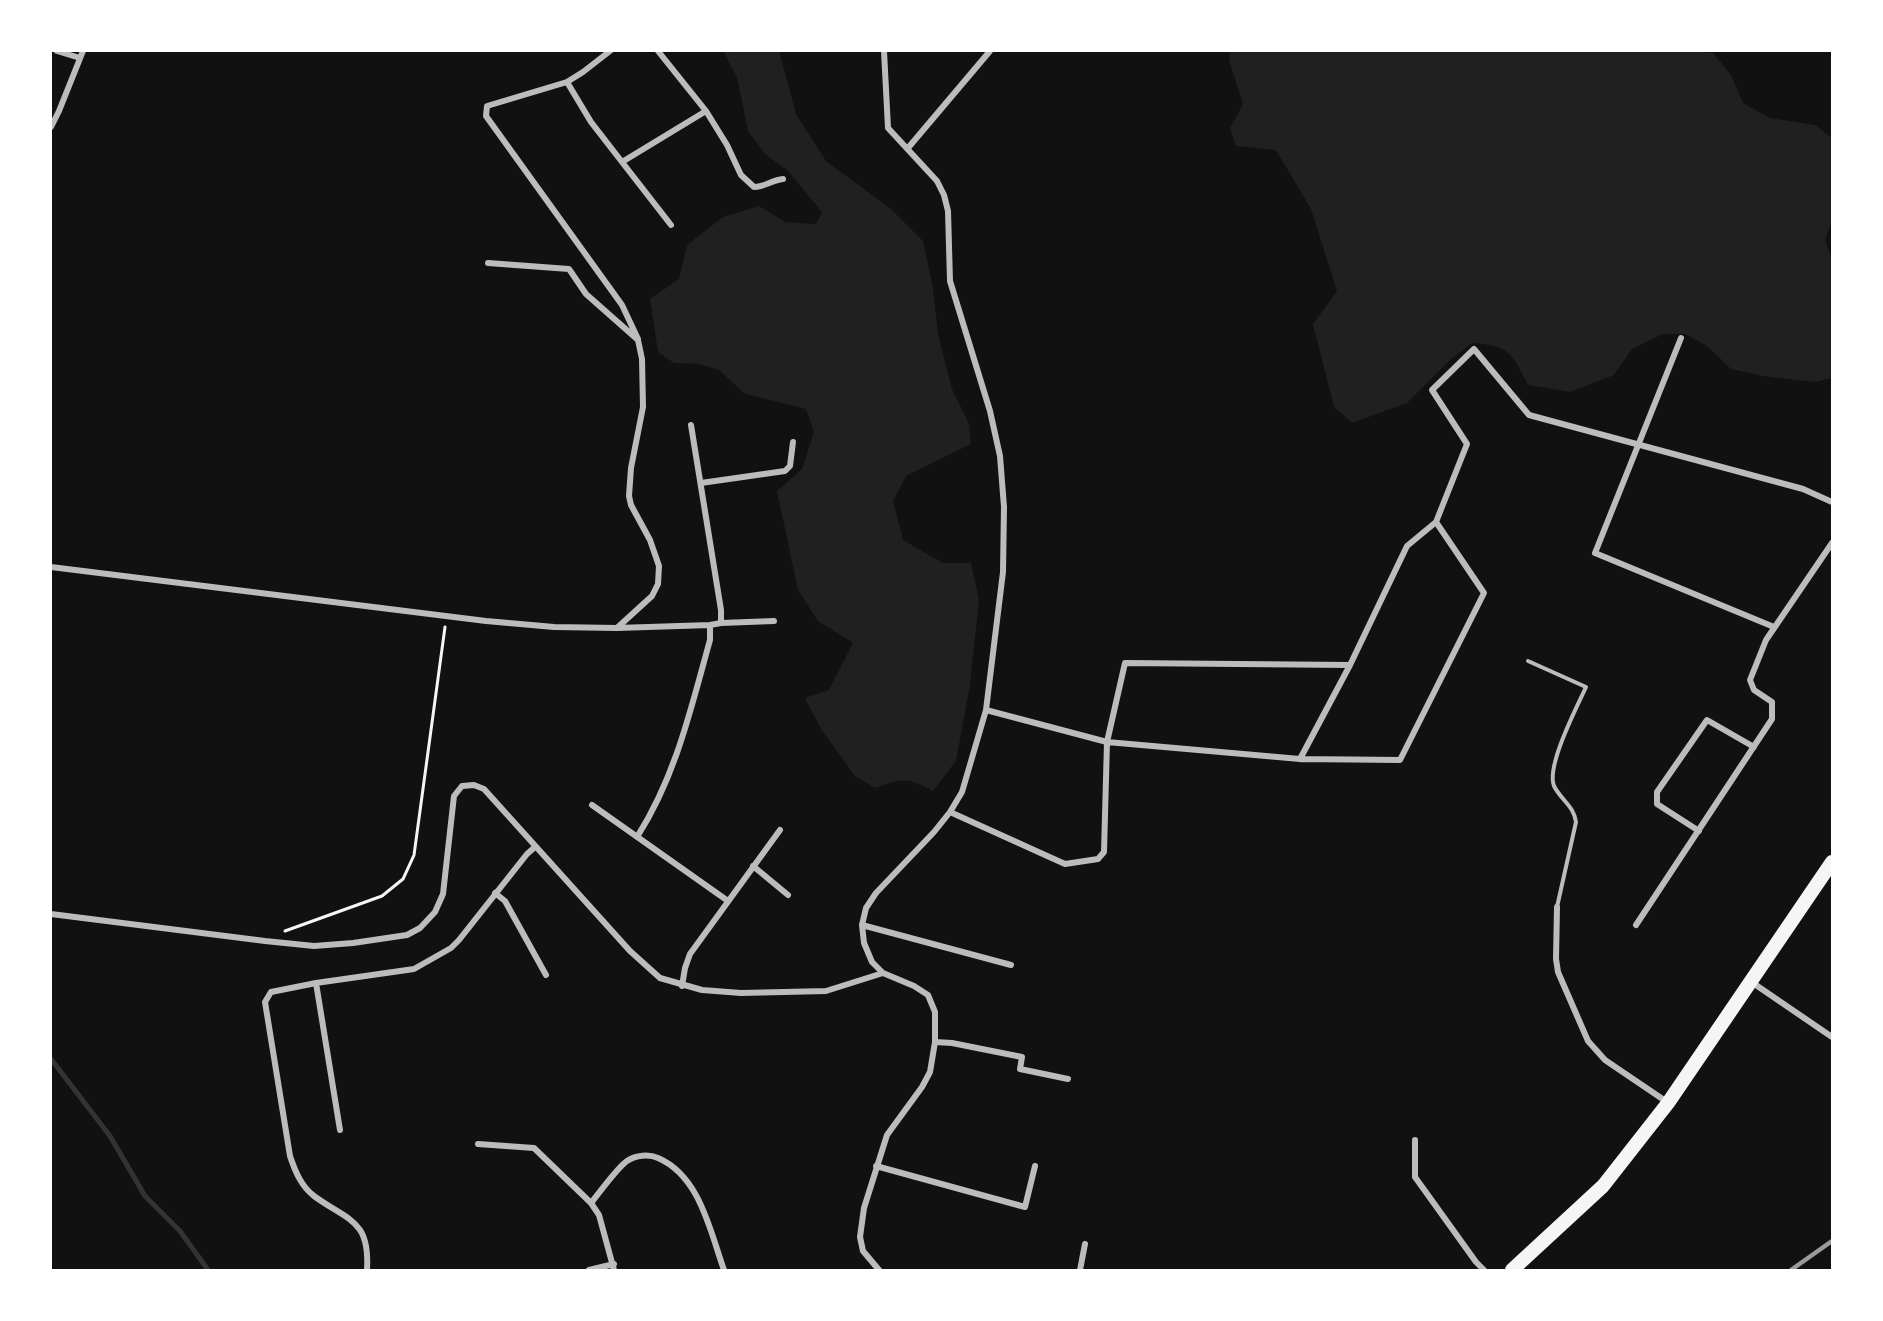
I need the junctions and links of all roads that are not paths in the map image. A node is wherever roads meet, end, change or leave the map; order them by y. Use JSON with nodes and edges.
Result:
{"nodes":[{"id":1,"x":57,"y":51,"type":"edge"},
{"id":2,"x":83,"y":51,"type":"edge"},
{"id":3,"x":610,"y":51,"type":"edge"},
{"id":4,"x":658,"y":51,"type":"edge"},
{"id":5,"x":884,"y":51,"type":"edge"},
{"id":6,"x":990,"y":51,"type":"edge"},
{"id":7,"x":80,"y":58,"type":"junction"},
{"id":8,"x":567,"y":82,"type":"junction"},
{"id":9,"x":706,"y":111,"type":"junction"},
{"id":10,"x":51,"y":127,"type":"edge"},
{"id":11,"x":908,"y":148,"type":"junction"},
{"id":12,"x":622,"y":162,"type":"junction"},
{"id":13,"x":783,"y":179,"type":"dead end"},
{"id":14,"x":670,"y":225,"type":"dead end"},
{"id":15,"x":488,"y":263,"type":"dead end"},
{"id":16,"x":1681,"y":338,"type":"dead end"},
{"id":17,"x":638,"y":340,"type":"junction"},
{"id":18,"x":691,"y":425,"type":"dead end"},
{"id":19,"x":793,"y":442,"type":"dead end"},
{"id":20,"x":1637,"y":443,"type":"junction"},
{"id":21,"x":700,"y":483,"type":"junction"},
{"id":22,"x":1832,"y":502,"type":"edge"},
{"id":23,"x":1436,"y":522,"type":"junction"},
{"id":24,"x":1832,"y":543,"type":"edge"},
{"id":25,"x":51,"y":567,"type":"edge"},
{"id":26,"x":774,"y":621,"type":"dead end"},
{"id":27,"x":721,"y":623,"type":"junction"},
{"id":28,"x":710,"y":625,"type":"junction"},
{"id":29,"x":1774,"y":627,"type":"junction"},
{"id":30,"x":617,"y":628,"type":"junction"},
{"id":31,"x":1528,"y":661,"type":"dead end"},
{"id":32,"x":1350,"y":665,"type":"junction"},
{"id":33,"x":986,"y":710,"type":"junction"},
{"id":34,"x":1107,"y":742,"type":"junction"},
{"id":35,"x":1754,"y":747,"type":"junction"},
{"id":36,"x":1300,"y":759,"type":"junction"},
{"id":37,"x":592,"y":805,"type":"dead end"},
{"id":38,"x":950,"y":812,"type":"junction"},
{"id":39,"x":780,"y":830,"type":"dead end"},
{"id":40,"x":1699,"y":831,"type":"junction"},
{"id":41,"x":637,"y":837,"type":"junction"},
{"id":42,"x":535,"y":847,"type":"junction"},
{"id":43,"x":1832,"y":862,"type":"edge"},
{"id":44,"x":753,"y":866,"type":"junction"},
{"id":45,"x":495,"y":893,"type":"junction"},
{"id":46,"x":788,"y":895,"type":"dead end"},
{"id":47,"x":728,"y":901,"type":"junction"},
{"id":48,"x":1557,"y":907,"type":"joint"},
{"id":49,"x":51,"y":914,"type":"edge"},
{"id":50,"x":862,"y":925,"type":"junction"},
{"id":51,"x":1636,"y":925,"type":"dead end"},
{"id":52,"x":1011,"y":965,"type":"dead end"},
{"id":53,"x":883,"y":973,"type":"junction"},
{"id":54,"x":546,"y":975,"type":"dead end"},
{"id":55,"x":1750,"y":981,"type":"junction"},
{"id":56,"x":316,"y":983,"type":"junction"},
{"id":57,"x":682,"y":986,"type":"junction"},
{"id":58,"x":1832,"y":1037,"type":"edge"},
{"id":59,"x":935,"y":1042,"type":"junction"},
{"id":60,"x":1068,"y":1079,"type":"dead end"},
{"id":61,"x":1668,"y":1102,"type":"junction"},
{"id":62,"x":340,"y":1130,"type":"dead end"},
{"id":63,"x":1415,"y":1140,"type":"dead end"},
{"id":64,"x":478,"y":1144,"type":"dead end"},
{"id":65,"x":876,"y":1166,"type":"junction"},
{"id":66,"x":1035,"y":1166,"type":"dead end"},
{"id":67,"x":591,"y":1203,"type":"junction"},
{"id":68,"x":1085,"y":1245,"type":"dead end"},
{"id":69,"x":614,"y":1267,"type":"edge"},
{"id":70,"x":367,"y":1270,"type":"edge"},
{"id":71,"x":589,"y":1270,"type":"edge"},
{"id":72,"x":724,"y":1270,"type":"edge"},
{"id":73,"x":879,"y":1270,"type":"edge"},
{"id":74,"x":1080,"y":1270,"type":"edge"},
{"id":75,"x":1484,"y":1270,"type":"edge"},
{"id":76,"x":1512,"y":1270,"type":"edge"}],
"edges":[{"from":1,"to":7,"type":"street"},
{"from":2,"to":7,"type":"street"},
{"from":3,"to":8,"type":"street"},
{"from":4,"to":9,"type":"street"},
{"from":5,"to":11,"type":"street"},
{"from":6,"to":11,"type":"street"},
{"from":7,"to":10,"type":"street"},
{"from":8,"to":12,"type":"street"},
{"from":8,"to":17,"type":"street"},
{"from":9,"to":12,"type":"street"},
{"from":9,"to":13,"type":"street"},
{"from":11,"to":33,"type":"street"},
{"from":12,"to":14,"type":"street"},
{"from":15,"to":17,"type":"street"},
{"from":16,"to":20,"type":"street"},
{"from":17,"to":30,"type":"street"},
{"from":18,"to":21,"type":"street"},
{"from":19,"to":21,"type":"street"},
{"from":20,"to":22,"type":"street"},
{"from":20,"to":23,"type":"street"},
{"from":20,"to":29,"type":"street"},
{"from":21,"to":27,"type":"street"},
{"from":23,"to":32,"type":"street"},
{"from":23,"to":36,"type":"street"},
{"from":24,"to":29,"type":"street"},
{"from":25,"to":30,"type":"street"},
{"from":26,"to":27,"type":"street"},
{"from":27,"to":28,"type":"street"},
{"from":28,"to":30,"type":"street"},
{"from":28,"to":41,"type":"street"},
{"from":29,"to":35,"type":"street"},
{"from":31,"to":48,"type":"lane"},
{"from":32,"to":34,"type":"street"},
{"from":32,"to":36,"type":"street"},
{"from":33,"to":34,"type":"street"},
{"from":33,"to":38,"type":"street"},
{"from":34,"to":36,"type":"street"},
{"from":34,"to":38,"type":"street"},
{"from":35,"to":40,"type":"street"},
{"from":35,"to":40,"type":"street"},
{"from":37,"to":41,"type":"street"},
{"from":38,"to":50,"type":"street"},
{"from":39,"to":44,"type":"street"},
{"from":40,"to":51,"type":"street"},
{"from":41,"to":47,"type":"street"},
{"from":42,"to":45,"type":"street"},
{"from":42,"to":49,"type":"street"},
{"from":42,"to":57,"type":"street"},
{"from":43,"to":55,"type":"highway"},
{"from":44,"to":46,"type":"street"},
{"from":44,"to":47,"type":"street"},
{"from":45,"to":54,"type":"street"},
{"from":45,"to":56,"type":"street"},
{"from":47,"to":57,"type":"street"},
{"from":48,"to":61,"type":"street"},
{"from":50,"to":52,"type":"street"},
{"from":50,"to":53,"type":"street"},
{"from":53,"to":57,"type":"street"},
{"from":53,"to":59,"type":"street"},
{"from":55,"to":58,"type":"street"},
{"from":55,"to":61,"type":"highway"},
{"from":56,"to":62,"type":"street"},
{"from":56,"to":70,"type":"street"},
{"from":59,"to":60,"type":"street"},
{"from":59,"to":65,"type":"street"},
{"from":61,"to":76,"type":"highway"},
{"from":63,"to":75,"type":"street"},
{"from":64,"to":67,"type":"street"},
{"from":65,"to":66,"type":"street"},
{"from":65,"to":73,"type":"street"},
{"from":67,"to":69,"type":"street"},
{"from":67,"to":72,"type":"street"},
{"from":68,"to":74,"type":"street"},
{"from":69,"to":71,"type":"street"}]}
